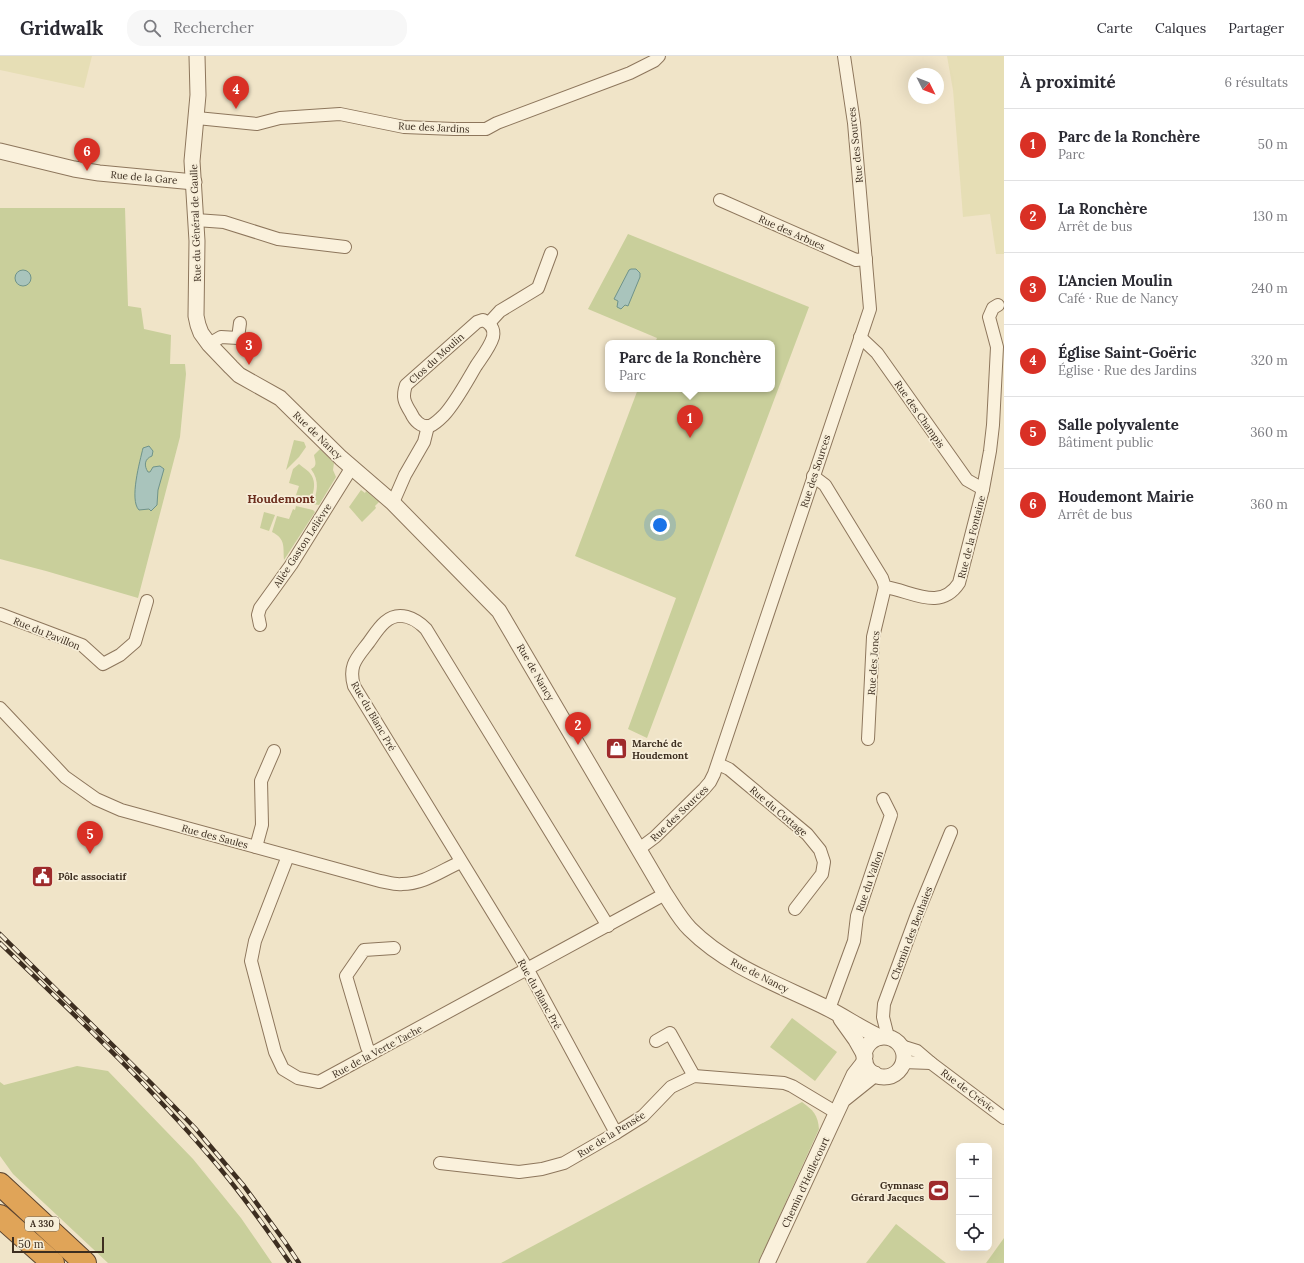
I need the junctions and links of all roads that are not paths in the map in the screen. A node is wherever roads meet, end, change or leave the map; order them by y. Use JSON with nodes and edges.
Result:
{"nodes":[{"id":1,"x":197,"y":56,"type":"edge"},
{"id":2,"x":659,"y":56,"type":"edge"},
{"id":3,"x":844,"y":56,"type":"edge"},
{"id":4,"x":197,"y":118,"type":"junction"},
{"id":5,"x":0,"y":151,"type":"edge"},
{"id":6,"x":194,"y":182,"type":"junction"},
{"id":7,"x":720,"y":200,"type":"dead end"},
{"id":8,"x":196,"y":220,"type":"junction"},
{"id":9,"x":345,"y":247,"type":"dead end"},
{"id":10,"x":551,"y":253,"type":"dead end"},
{"id":11,"x":866,"y":259,"type":"junction"},
{"id":12,"x":998,"y":304,"type":"dead end"},
{"id":13,"x":240,"y":323,"type":"dead end"},
{"id":14,"x":490,"y":323,"type":"junction"},
{"id":15,"x":860,"y":337,"type":"junction"},
{"id":16,"x":209,"y":344,"type":"junction"},
{"id":17,"x":239,"y":375,"type":"joint"},
{"id":18,"x":428,"y":426,"type":"junction"},
{"id":19,"x":352,"y":467,"type":"junction"},
{"id":20,"x":813,"y":476,"type":"junction"},
{"id":21,"x":983,"y":489,"type":"junction"},
{"id":22,"x":392,"y":502,"type":"junction"},
{"id":23,"x":885,"y":587,"type":"junction"},
{"id":24,"x":147,"y":601,"type":"dead end"},
{"id":25,"x":0,"y":614,"type":"edge"},
{"id":26,"x":260,"y":625,"type":"dead end"},
{"id":27,"x":0,"y":708,"type":"edge"},
{"id":28,"x":868,"y":739,"type":"dead end"},
{"id":29,"x":274,"y":751,"type":"dead end"},
{"id":30,"x":718,"y":764,"type":"junction"},
{"id":31,"x":882,"y":799,"type":"dead end"},
{"id":32,"x":951,"y":832,"type":"dead end"},
{"id":33,"x":256,"y":847,"type":"junction"},
{"id":34,"x":639,"y":849,"type":"junction"},
{"id":35,"x":288,"y":856,"type":"junction"},
{"id":36,"x":461,"y":862,"type":"junction"},
{"id":37,"x":665,"y":894,"type":"junction"},
{"id":38,"x":795,"y":909,"type":"dead end"},
{"id":39,"x":608,"y":926,"type":"junction"},
{"id":40,"x":394,"y":948,"type":"dead end"},
{"id":41,"x":528,"y":970,"type":"junction"},
{"id":42,"x":834,"y":1012,"type":"junction"},
{"id":43,"x":884,"y":1037,"type":"junction"},
{"id":44,"x":656,"y":1041,"type":"dead end"},
{"id":45,"x":901,"y":1046,"type":"junction"},
{"id":46,"x":371,"y":1054,"type":"junction"},
{"id":47,"x":865,"y":1059,"type":"junction"},
{"id":48,"x":903,"y":1062,"type":"junction"},
{"id":49,"x":931,"y":1063,"type":"junction"},
{"id":50,"x":875,"y":1074,"type":"junction"},
{"id":51,"x":694,"y":1076,"type":"junction"},
{"id":52,"x":839,"y":1106,"type":"junction"},
{"id":53,"x":1004,"y":1118,"type":"edge"},
{"id":54,"x":616,"y":1133,"type":"junction"},
{"id":55,"x":440,"y":1163,"type":"dead end"},
{"id":56,"x":0,"y":1184,"type":"edge"},
{"id":57,"x":0,"y":1216,"type":"edge"},
{"id":58,"x":53,"y":1263,"type":"edge"},
{"id":59,"x":85,"y":1263,"type":"edge"},
{"id":60,"x":767,"y":1263,"type":"edge"}],
"edges":[{"from":1,"to":4,"type":"street","name":"Rue du Général de Gaulle"},
{"from":2,"to":4,"type":"street","name":"Rue des Jardins"},
{"from":3,"to":11,"type":"street","name":"Rue des Sources"},
{"from":4,"to":6,"type":"street","name":"Rue du Général de Gaulle"},
{"from":5,"to":6,"type":"street","name":"Rue de la Gare"},
{"from":6,"to":8,"type":"street","name":"Rue du Général de Gaulle"},
{"from":7,"to":11,"type":"street","name":"Rue des Arbues"},
{"from":8,"to":9,"type":"street"},
{"from":8,"to":16,"type":"street","name":"Rue du Général de Gaulle"},
{"from":10,"to":14,"type":"street"},
{"from":11,"to":15,"type":"street","name":"Rue des Sources"},
{"from":12,"to":21,"type":"street","name":"Rue de la Fontaine"},
{"from":13,"to":16,"type":"street"},
{"from":14,"to":18,"type":"street"},
{"from":14,"to":18,"type":"street","name":"Clos du Moulin"},
{"from":15,"to":20,"type":"street","name":"Rue des Sources"},
{"from":15,"to":21,"type":"street","name":"Rue des Champis"},
{"from":16,"to":17,"type":"street","name":"Rue du Général de Gaulle"},
{"from":17,"to":19,"type":"street","name":"Rue de Nancy"},
{"from":18,"to":22,"type":"street"},
{"from":19,"to":22,"type":"street","name":"Rue de Nancy"},
{"from":19,"to":26,"type":"street","name":"Allée Gaston Lelièvre"},
{"from":20,"to":23,"type":"street"},
{"from":20,"to":30,"type":"street","name":"Rue des Sources"},
{"from":21,"to":23,"type":"street","name":"Rue de la Fontaine"},
{"from":22,"to":34,"type":"street","name":"Rue de Nancy"},
{"from":23,"to":28,"type":"street","name":"Rue des Joncs"},
{"from":24,"to":25,"type":"street","name":"Rue du Pavillon"},
{"from":27,"to":33,"type":"street","name":"Rue des Saules"},
{"from":29,"to":33,"type":"street"},
{"from":30,"to":34,"type":"street","name":"Rue des Sources"},
{"from":30,"to":38,"type":"street","name":"Rue du Cottage"},
{"from":31,"to":42,"type":"street","name":"Rue du Vallon"},
{"from":32,"to":43,"type":"street","name":"Chemin des Beuhaies"},
{"from":33,"to":35,"type":"street","name":"Rue des Saules"},
{"from":34,"to":37,"type":"street","name":"Rue de Nancy"},
{"from":35,"to":36,"type":"street","name":"Rue des Saules"},
{"from":35,"to":46,"type":"street","name":"Rue de la Verte Tache"},
{"from":36,"to":39,"type":"street","name":"Rue du Blanc Pré"},
{"from":36,"to":41,"type":"street","name":"Rue du Blanc Pré"},
{"from":37,"to":39,"type":"street","name":"Rue de la Verte Tache"},
{"from":37,"to":42,"type":"street","name":"Rue de Nancy"},
{"from":39,"to":41,"type":"street","name":"Rue de la Verte Tache"},
{"from":40,"to":46,"type":"street"},
{"from":41,"to":46,"type":"street","name":"Rue de la Verte Tache"},
{"from":41,"to":54,"type":"street","name":"Rue du Blanc Pré"},
{"from":42,"to":43,"type":"street","name":"Rue de Nancy"},
{"from":42,"to":47,"type":"street"},
{"from":43,"to":45,"type":"street"},
{"from":43,"to":47,"type":"street"},
{"from":44,"to":51,"type":"street"},
{"from":45,"to":48,"type":"street"},
{"from":45,"to":49,"type":"street","name":"Rue de Crévic"},
{"from":47,"to":50,"type":"street"},
{"from":47,"to":52,"type":"street","name":"Chemin d'Heillecourt"},
{"from":48,"to":49,"type":"street","name":"Rue de Crévic"},
{"from":48,"to":50,"type":"street"},
{"from":49,"to":53,"type":"street","name":"Rue de Crévic"},
{"from":50,"to":52,"type":"street","name":"Chemin d'Heillecourt"},
{"from":51,"to":52,"type":"street","name":"Rue de la Pensée"},
{"from":51,"to":54,"type":"street","name":"Rue de la Pensée"},
{"from":52,"to":60,"type":"street","name":"Chemin d'Heillecourt"},
{"from":54,"to":55,"type":"street","name":"Rue de la Pensée"},
{"from":56,"to":59,"type":"highway","number":"A 330"},
{"from":57,"to":58,"type":"highway","number":"A 330"}]}
